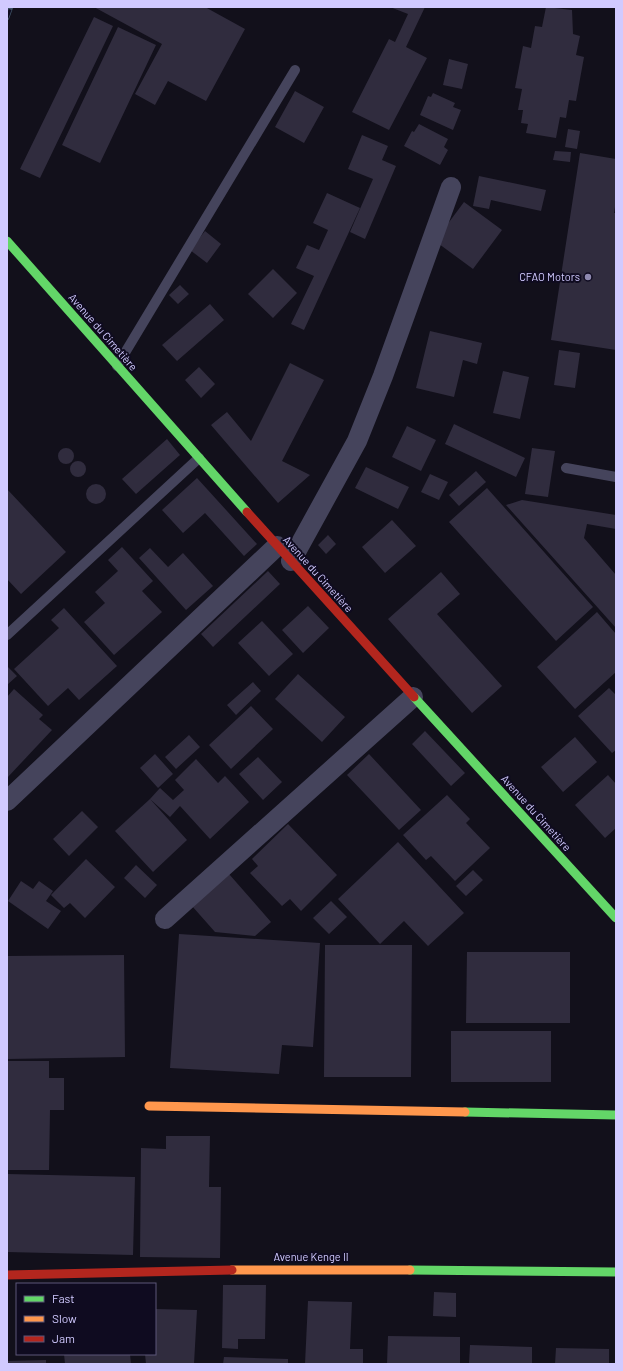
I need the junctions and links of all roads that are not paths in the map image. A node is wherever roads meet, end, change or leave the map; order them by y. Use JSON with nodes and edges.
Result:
{"nodes":[{"id":1,"x":295,"y":70,"type":"dead end"},
{"id":2,"x":451,"y":187,"type":"dead end"},
{"id":3,"x":7,"y":242,"type":"edge"},
{"id":4,"x":117,"y":366,"type":"junction"},
{"id":5,"x":199,"y":458,"type":"junction"},
{"id":6,"x":566,"y":468,"type":"dead end"},
{"id":7,"x":616,"y":477,"type":"edge"},
{"id":8,"x":277,"y":546,"type":"junction"},
{"id":9,"x":291,"y":561,"type":"junction"},
{"id":10,"x":7,"y":635,"type":"edge"},
{"id":11,"x":413,"y":697,"type":"junction"},
{"id":12,"x":7,"y":801,"type":"edge"},
{"id":13,"x":616,"y":918,"type":"edge"},
{"id":14,"x":165,"y":919,"type":"dead end"},
{"id":15,"x":149,"y":1106,"type":"dead end"},
{"id":16,"x":616,"y":1115,"type":"edge"},
{"id":17,"x":616,"y":1272,"type":"edge"},
{"id":18,"x":7,"y":1275,"type":"edge"}],
"edges":[{"from":1,"to":4,"type":"lane"},
{"from":2,"to":9,"type":"street"},
{"from":3,"to":4,"type":"street","name":"Avenue du Cimetière"},
{"from":4,"to":5,"type":"street","name":"Avenue du Cimetière"},
{"from":5,"to":8,"type":"street","name":"Avenue du Cimetière"},
{"from":5,"to":10,"type":"lane"},
{"from":6,"to":7,"type":"lane"},
{"from":8,"to":9,"type":"street","name":"Avenue du Cimetière"},
{"from":8,"to":12,"type":"street"},
{"from":9,"to":11,"type":"street","name":"Avenue du Cimetière"},
{"from":11,"to":13,"type":"street","name":"Avenue du Cimetière"},
{"from":11,"to":14,"type":"street"},
{"from":15,"to":16,"type":"street"},
{"from":17,"to":18,"type":"street","name":"Avenue Kenge II"}]}
